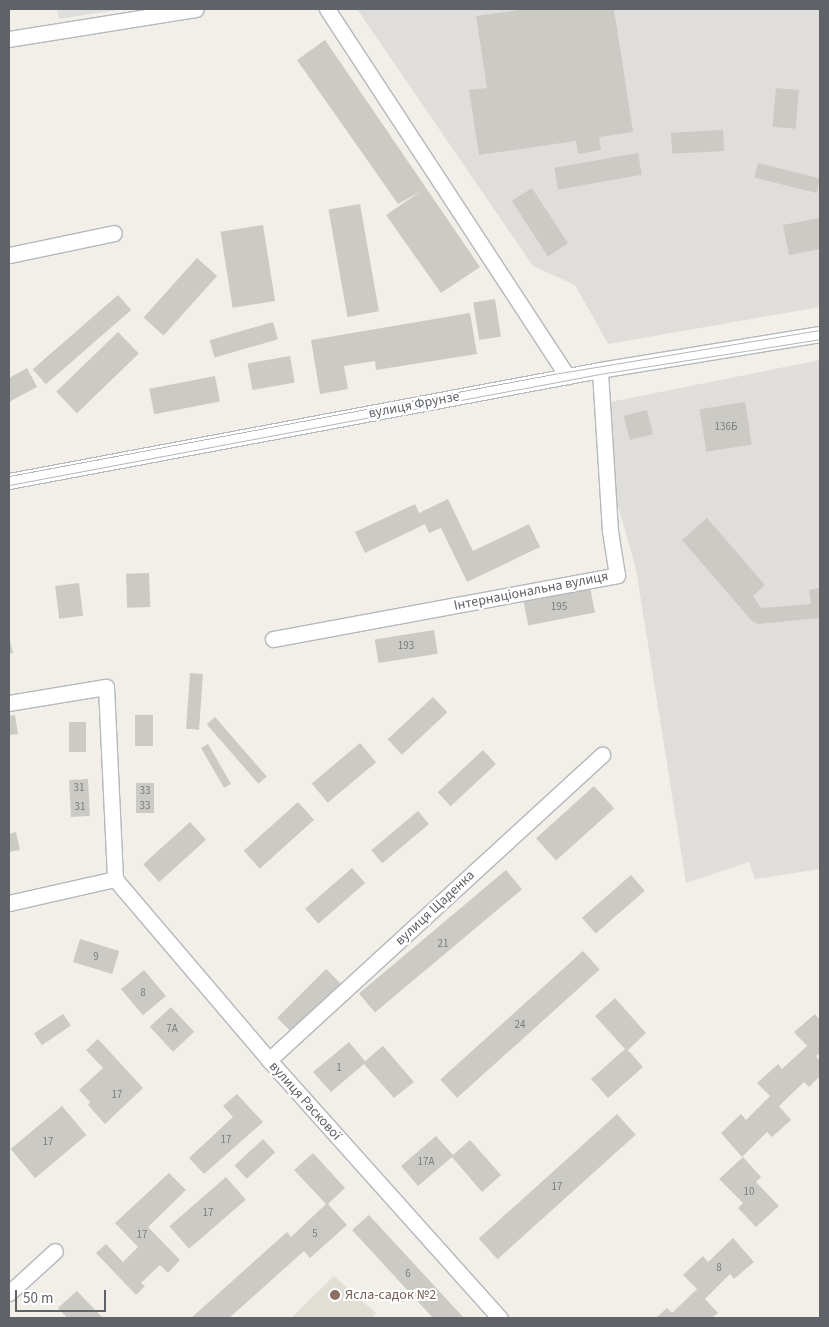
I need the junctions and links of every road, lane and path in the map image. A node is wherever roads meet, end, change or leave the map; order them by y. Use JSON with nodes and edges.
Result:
{"nodes":[{"id":1,"x":196,"y":9,"type":"edge"},
{"id":2,"x":327,"y":9,"type":"edge"},
{"id":3,"x":9,"y":39,"type":"edge"},
{"id":4,"x":114,"y":233,"type":"dead end"},
{"id":5,"x":9,"y":254,"type":"edge"},
{"id":6,"x":820,"y":334,"type":"edge"},
{"id":7,"x":600,"y":370,"type":"junction"},
{"id":8,"x":567,"y":376,"type":"junction"},
{"id":9,"x":9,"y":481,"type":"edge"},
{"id":10,"x":273,"y":639,"type":"dead end"},
{"id":11,"x":9,"y":703,"type":"edge"},
{"id":12,"x":602,"y":755,"type":"dead end"},
{"id":13,"x":115,"y":879,"type":"junction"},
{"id":14,"x":9,"y":903,"type":"edge"},
{"id":15,"x":269,"y":1060,"type":"junction"},
{"id":16,"x":55,"y":1251,"type":"dead end"},
{"id":17,"x":9,"y":1293,"type":"edge"},
{"id":18,"x":500,"y":1318,"type":"edge"}],
"edges":[{"from":1,"to":3,"type":"street"},
{"from":2,"to":8,"type":"street"},
{"from":4,"to":5,"type":"street"},
{"from":6,"to":7,"type":"street","name":"вулиця Фрунзе"},
{"from":7,"to":8,"type":"street","name":"вулиця Фрунзе"},
{"from":7,"to":10,"type":"street","name":"Інтернаціональна вулиця"},
{"from":8,"to":9,"type":"street","name":"вулиця Фрунзе"},
{"from":11,"to":13,"type":"street"},
{"from":12,"to":15,"type":"street","name":"вулиця Щаденка"},
{"from":13,"to":14,"type":"street"},
{"from":13,"to":15,"type":"street","name":"вулиця Раскової"},
{"from":15,"to":18,"type":"street","name":"вулиця Раскової"},
{"from":16,"to":17,"type":"street"}]}
